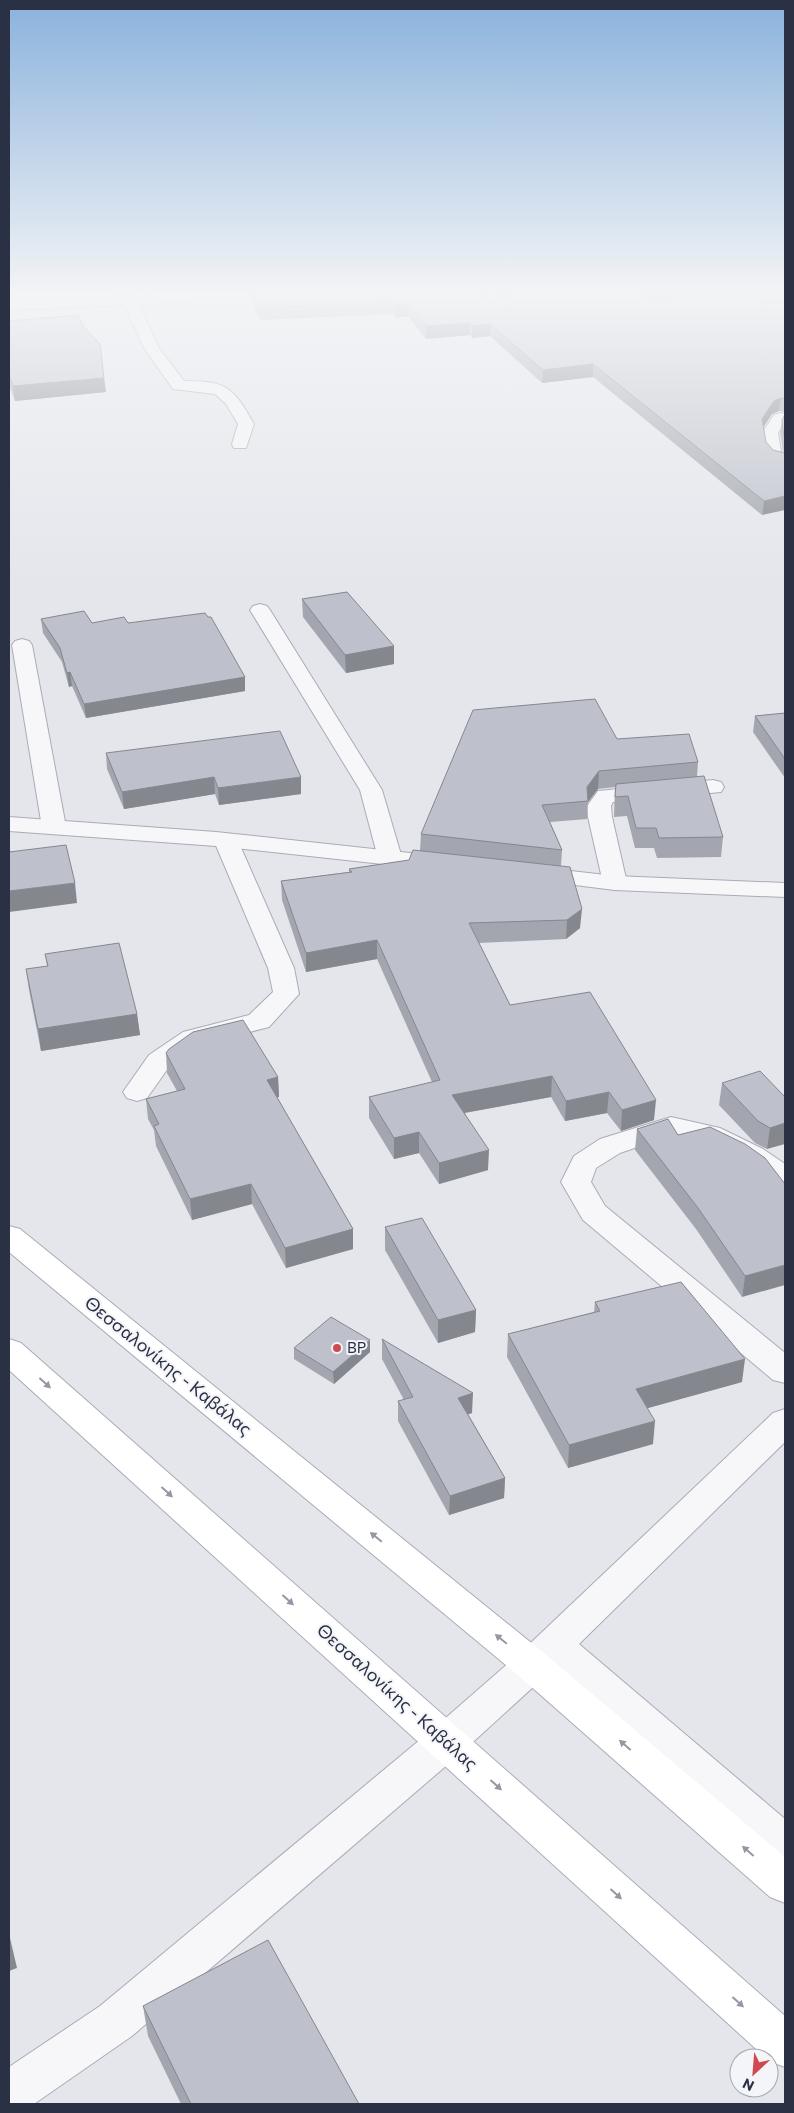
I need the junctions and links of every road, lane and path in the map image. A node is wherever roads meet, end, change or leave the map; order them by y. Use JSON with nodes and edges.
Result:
{"nodes":[{"id":1,"x":223,"y":391,"type":"edge"},
{"id":2,"x":780,"y":418,"type":"dead end"},
{"id":3,"x":240,"y":444,"type":"dead end"},
{"id":4,"x":785,"y":462,"type":"edge"},
{"id":5,"x":260,"y":610,"type":"dead end"},
{"id":6,"x":22,"y":644,"type":"dead end"},
{"id":7,"x":714,"y":787,"type":"dead end"},
{"id":8,"x":9,"y":824,"type":"edge"},
{"id":9,"x":54,"y":827,"type":"junction"},
{"id":10,"x":226,"y":841,"type":"junction"},
{"id":11,"x":390,"y":858,"type":"junction"},
{"id":12,"x":468,"y":867,"type":"edge"},
{"id":13,"x":517,"y":872,"type":"edge"},
{"id":14,"x":615,"y":883,"type":"junction"},
{"id":15,"x":785,"y":890,"type":"edge"},
{"id":16,"x":137,"y":1092,"type":"dead end"},
{"id":17,"x":785,"y":1178,"type":"edge"},
{"id":18,"x":9,"y":1236,"type":"edge"},
{"id":19,"x":9,"y":1351,"type":"edge"},
{"id":20,"x":785,"y":1371,"type":"edge"},
{"id":21,"x":785,"y":1422,"type":"edge"},
{"id":22,"x":542,"y":1654,"type":"junction"},
{"id":23,"x":447,"y":1741,"type":"junction"},
{"id":24,"x":785,"y":1845,"type":"edge"},
{"id":25,"x":785,"y":1883,"type":"edge"},
{"id":26,"x":785,"y":2045,"type":"edge"},
{"id":27,"x":9,"y":2094,"type":"edge"}],
"edges":[{"from":1,"to":3,"type":"street"},
{"from":2,"to":4,"type":"street"},
{"from":5,"to":11,"type":"street"},
{"from":6,"to":9,"type":"street"},
{"from":7,"to":14,"type":"street"},
{"from":8,"to":9,"type":"street"},
{"from":9,"to":10,"type":"street"},
{"from":10,"to":11,"type":"street"},
{"from":10,"to":16,"type":"street"},
{"from":11,"to":12,"type":"street"},
{"from":13,"to":14,"type":"street"},
{"from":14,"to":15,"type":"street"},
{"from":17,"to":20,"type":"street"},
{"from":22,"to":18,"type":"main road","name":"Θεσσαλονίκης - Καβάλας","one_way":true},
{"from":19,"to":23,"type":"main road","name":"Θεσσαλονίκης - Καβάλας","one_way":true},
{"from":21,"to":22,"type":"street"},
{"from":22,"to":23,"type":"street"},
{"from":22,"to":24,"type":"street"},
{"from":25,"to":22,"type":"main road","name":"Θεσσαλονίκης - Καβάλας","one_way":true},
{"from":23,"to":26,"type":"main road","name":"Θεσσαλονίκης - Καβάλας","one_way":true},
{"from":23,"to":27,"type":"street"}]}
